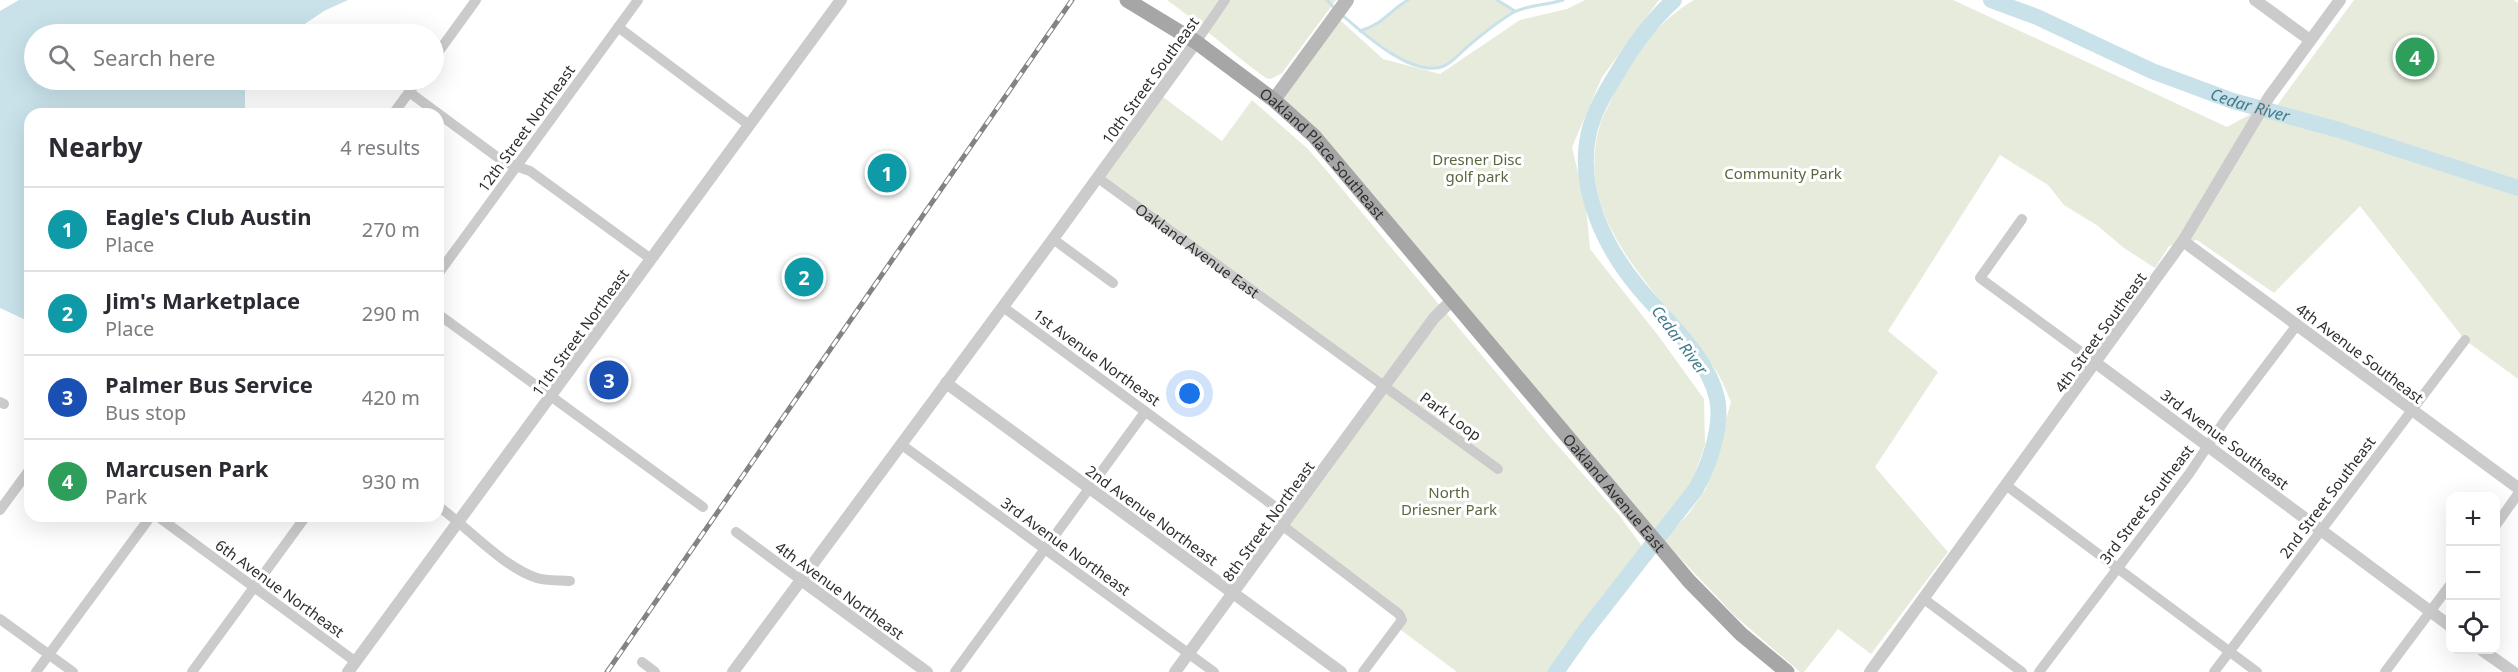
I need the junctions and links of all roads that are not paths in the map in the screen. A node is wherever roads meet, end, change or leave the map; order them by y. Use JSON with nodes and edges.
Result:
{"nodes":[{"id":1,"x":476,"y":0,"type":"edge"},
{"id":2,"x":638,"y":0,"type":"edge"},
{"id":3,"x":1127,"y":0,"type":"edge"},
{"id":4,"x":1145,"y":0,"type":"edge"},
{"id":5,"x":1225,"y":0,"type":"edge"},
{"id":6,"x":1347,"y":0,"type":"edge"},
{"id":7,"x":2255,"y":0,"type":"edge"},
{"id":8,"x":2340,"y":0,"type":"edge"},
{"id":9,"x":838,"y":4,"type":"edge"},
{"id":10,"x":618,"y":27,"type":"junction"},
{"id":11,"x":1176,"y":28,"type":"junction"},
{"id":12,"x":2310,"y":40,"type":"junction"},
{"id":13,"x":1196,"y":42,"type":"junction"},
{"id":14,"x":444,"y":44,"type":"edge"},
{"id":15,"x":409,"y":92,"type":"joint"},
{"id":16,"x":1274,"y":100,"type":"junction"},
{"id":17,"x":397,"y":108,"type":"edge"},
{"id":18,"x":431,"y":108,"type":"edge"},
{"id":19,"x":444,"y":118,"type":"edge"},
{"id":20,"x":749,"y":126,"type":"junction"},
{"id":21,"x":517,"y":165,"type":"junction"},
{"id":22,"x":1098,"y":178,"type":"junction"},
{"id":23,"x":2022,"y":219,"type":"dead end"},
{"id":24,"x":1053,"y":239,"type":"junction"},
{"id":25,"x":2183,"y":241,"type":"junction"},
{"id":26,"x":651,"y":259,"type":"junction"},
{"id":27,"x":444,"y":266,"type":"edge"},
{"id":28,"x":1113,"y":283,"type":"dead end"},
{"id":29,"x":1452,"y":300,"type":"junction"},
{"id":30,"x":1003,"y":307,"type":"junction"},
{"id":31,"x":444,"y":318,"type":"edge"},
{"id":32,"x":2297,"y":325,"type":"junction"},
{"id":33,"x":2465,"y":340,"type":"dead end"},
{"id":34,"x":2096,"y":363,"type":"junction"},
{"id":35,"x":946,"y":383,"type":"junction"},
{"id":36,"x":1385,"y":387,"type":"junction"},
{"id":37,"x":552,"y":396,"type":"junction"},
{"id":38,"x":2411,"y":410,"type":"junction"},
{"id":39,"x":1145,"y":412,"type":"junction"},
{"id":40,"x":902,"y":445,"type":"junction"},
{"id":41,"x":2208,"y":445,"type":"junction"},
{"id":42,"x":1498,"y":469,"type":"dead end"},
{"id":43,"x":24,"y":478,"type":"edge"},
{"id":44,"x":2007,"y":486,"type":"junction"},
{"id":45,"x":1089,"y":488,"type":"junction"},
{"id":46,"x":2518,"y":488,"type":"edge"},
{"id":47,"x":2518,"y":494,"type":"edge"},
{"id":48,"x":703,"y":507,"type":"dead end"},
{"id":49,"x":0,"y":510,"type":"edge"},
{"id":50,"x":444,"y":510,"type":"edge"},
{"id":51,"x":2500,"y":519,"type":"edge"},
{"id":52,"x":459,"y":521,"type":"junction"},
{"id":53,"x":1286,"y":521,"type":"junction"},
{"id":54,"x":147,"y":522,"type":"edge"},
{"id":55,"x":165,"y":522,"type":"edge"},
{"id":56,"x":302,"y":522,"type":"edge"},
{"id":57,"x":2321,"y":530,"type":"junction"},
{"id":58,"x":736,"y":532,"type":"dead end"},
{"id":59,"x":1044,"y":549,"type":"junction"},
{"id":60,"x":2117,"y":569,"type":"junction"},
{"id":61,"x":801,"y":580,"type":"junction"},
{"id":62,"x":570,"y":581,"type":"dead end"},
{"id":63,"x":254,"y":587,"type":"junction"},
{"id":64,"x":2446,"y":592,"type":"edge"},
{"id":65,"x":1234,"y":593,"type":"junction"},
{"id":66,"x":1924,"y":599,"type":"junction"},
{"id":67,"x":2431,"y":612,"type":"junction"},
{"id":68,"x":0,"y":619,"type":"edge"},
{"id":69,"x":2446,"y":622,"type":"edge"},
{"id":70,"x":2229,"y":652,"type":"junction"},
{"id":71,"x":1189,"y":654,"type":"junction"},
{"id":72,"x":2488,"y":654,"type":"edge"},
{"id":73,"x":49,"y":655,"type":"junction"},
{"id":74,"x":642,"y":662,"type":"dead end"},
{"id":75,"x":352,"y":667,"type":"edge"},
{"id":76,"x":1339,"y":671,"type":"edge"},
{"id":77,"x":36,"y":672,"type":"edge"},
{"id":78,"x":73,"y":672,"type":"edge"},
{"id":79,"x":192,"y":672,"type":"edge"},
{"id":80,"x":656,"y":672,"type":"edge"},
{"id":81,"x":733,"y":672,"type":"edge"},
{"id":82,"x":927,"y":672,"type":"edge"},
{"id":83,"x":955,"y":672,"type":"edge"},
{"id":84,"x":1175,"y":672,"type":"edge"},
{"id":85,"x":1214,"y":672,"type":"edge"},
{"id":86,"x":1363,"y":672,"type":"edge"},
{"id":87,"x":1787,"y":672,"type":"edge"},
{"id":88,"x":1870,"y":672,"type":"edge"},
{"id":89,"x":2022,"y":672,"type":"edge"},
{"id":90,"x":2039,"y":672,"type":"edge"},
{"id":91,"x":2214,"y":672,"type":"edge"},
{"id":92,"x":2257,"y":672,"type":"edge"},
{"id":93,"x":2385,"y":672,"type":"edge"},
{"id":94,"x":2513,"y":672,"type":"edge"}],
"edges":[{"from":1,"to":14,"type":"street"},
{"from":2,"to":10,"type":"street","name":"12th Street Northeast"},
{"from":3,"to":11,"type":"main road","name":"Oakland Place Southeast"},
{"from":4,"to":11,"type":"main road","name":"Oakland Place Southeast"},
{"from":5,"to":13,"type":"street","name":"10th Street Southeast"},
{"from":6,"to":16,"type":"main road"},
{"from":7,"to":12,"type":"street"},
{"from":8,"to":12,"type":"street","name":"4th Street Southeast"},
{"from":9,"to":20,"type":"street","name":"11th Street Northeast"},
{"from":10,"to":20,"type":"street"},
{"from":10,"to":21,"type":"street","name":"12th Street Northeast"},
{"from":11,"to":13,"type":"main road","name":"Oakland Place Southeast"},
{"from":12,"to":25,"type":"street","name":"4th Street Southeast"},
{"from":13,"to":16,"type":"main road","name":"Oakland Place Southeast"},
{"from":13,"to":22,"type":"street","name":"10th Street Southeast"},
{"from":15,"to":17,"type":"street"},
{"from":15,"to":18,"type":"street"},
{"from":16,"to":29,"type":"main road","name":"Oakland Place Southeast"},
{"from":19,"to":21,"type":"street"},
{"from":20,"to":26,"type":"street","name":"11th Street Northeast"},
{"from":21,"to":26,"type":"street"},
{"from":21,"to":27,"type":"street","name":"12th Street Northeast"},
{"from":22,"to":24,"type":"street","name":"10th Street Southeast"},
{"from":22,"to":36,"type":"street","name":"Oakland Avenue East"},
{"from":23,"to":34,"type":"street","name":"3rd Avenue Southeast"},
{"from":24,"to":28,"type":"street"},
{"from":24,"to":30,"type":"street","name":"10th Street Southeast"},
{"from":25,"to":32,"type":"street","name":"4th Avenue Southeast"},
{"from":25,"to":34,"type":"street","name":"4th Street Southeast"},
{"from":26,"to":37,"type":"street","name":"11th Street Northeast"},
{"from":29,"to":36,"type":"street","name":"8th Street Northeast"},
{"from":29,"to":87,"type":"main road","name":"Oakland Avenue East"},
{"from":30,"to":35,"type":"street","name":"10th Street Southeast"},
{"from":30,"to":39,"type":"street","name":"1st Avenue Northeast"},
{"from":31,"to":37,"type":"street"},
{"from":32,"to":38,"type":"street","name":"4th Avenue Southeast"},
{"from":32,"to":41,"type":"street","name":"3rd Street Southeast"},
{"from":33,"to":38,"type":"street","name":"2nd Street Southeast"},
{"from":34,"to":41,"type":"street","name":"3rd Avenue Southeast"},
{"from":34,"to":44,"type":"street","name":"4th Street Southeast"},
{"from":35,"to":40,"type":"street","name":"10th Street Southeast"},
{"from":35,"to":45,"type":"street","name":"2nd Avenue Northeast"},
{"from":36,"to":42,"type":"street","name":"Park Loop"},
{"from":36,"to":53,"type":"street","name":"8th Street Northeast"},
{"from":37,"to":48,"type":"street"},
{"from":37,"to":52,"type":"street","name":"11th Street Northeast"},
{"from":38,"to":46,"type":"street","name":"4th Avenue Southeast"},
{"from":38,"to":57,"type":"street","name":"2nd Street Southeast"},
{"from":39,"to":45,"type":"street"},
{"from":39,"to":53,"type":"street","name":"1st Avenue Northeast"},
{"from":40,"to":59,"type":"street","name":"3rd Avenue Northeast"},
{"from":40,"to":61,"type":"street","name":"10th Street Southeast"},
{"from":41,"to":57,"type":"street","name":"3rd Avenue Southeast"},
{"from":41,"to":60,"type":"street","name":"3rd Street Southeast"},
{"from":43,"to":49,"type":"street"},
{"from":44,"to":60,"type":"street"},
{"from":44,"to":66,"type":"street","name":"4th Street Southeast"},
{"from":45,"to":59,"type":"street"},
{"from":45,"to":65,"type":"street","name":"2nd Avenue Northeast"},
{"from":47,"to":51,"type":"street"},
{"from":50,"to":52,"type":"street"},
{"from":52,"to":62,"type":"street"},
{"from":52,"to":75,"type":"street","name":"11th Street Northeast"},
{"from":53,"to":65,"type":"street","name":"8th Street Northeast"},
{"from":53,"to":86,"type":"street","name":"1st Avenue Northeast"},
{"from":54,"to":73,"type":"street"},
{"from":55,"to":63,"type":"street","name":"6th Avenue Northeast"},
{"from":56,"to":63,"type":"street"},
{"from":57,"to":67,"type":"street","name":"3rd Avenue Southeast"},
{"from":57,"to":70,"type":"street","name":"2nd Street Southeast"},
{"from":58,"to":61,"type":"street","name":"4th Avenue Northeast"},
{"from":59,"to":71,"type":"street","name":"3rd Avenue Northeast"},
{"from":59,"to":83,"type":"street"},
{"from":60,"to":70,"type":"street"},
{"from":60,"to":90,"type":"street","name":"3rd Street Southeast"},
{"from":61,"to":81,"type":"street","name":"10th Street Southeast"},
{"from":61,"to":82,"type":"street","name":"4th Avenue Northeast"},
{"from":63,"to":75,"type":"street","name":"6th Avenue Northeast"},
{"from":63,"to":79,"type":"street"},
{"from":64,"to":67,"type":"street"},
{"from":65,"to":71,"type":"street","name":"8th Street Northeast"},
{"from":65,"to":76,"type":"street","name":"2nd Avenue Northeast"},
{"from":66,"to":88,"type":"street","name":"4th Street Southeast"},
{"from":66,"to":89,"type":"street"},
{"from":67,"to":69,"type":"street","name":"3rd Avenue Southeast"},
{"from":67,"to":93,"type":"street"},
{"from":68,"to":73,"type":"street"},
{"from":70,"to":91,"type":"street","name":"2nd Street Southeast"},
{"from":70,"to":92,"type":"street"},
{"from":71,"to":84,"type":"street","name":"8th Street Northeast"},
{"from":71,"to":85,"type":"street","name":"3rd Avenue Northeast"},
{"from":72,"to":94,"type":"street"},
{"from":73,"to":77,"type":"street"},
{"from":73,"to":78,"type":"street"},
{"from":74,"to":80,"type":"street"}]}
